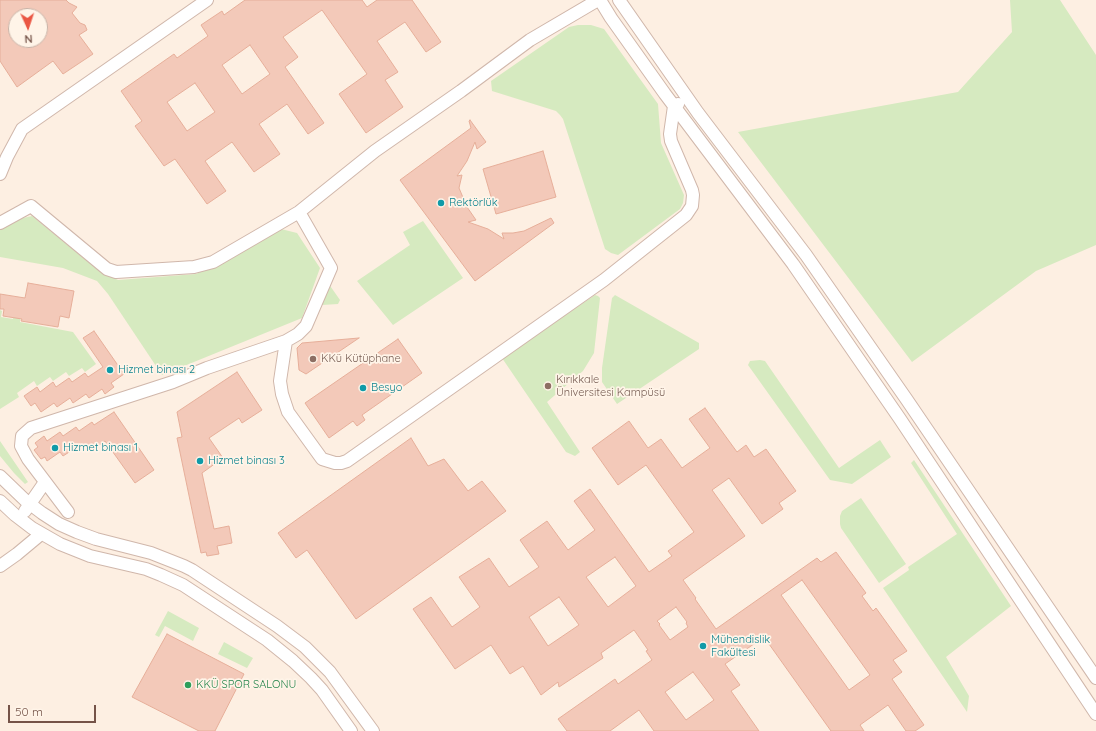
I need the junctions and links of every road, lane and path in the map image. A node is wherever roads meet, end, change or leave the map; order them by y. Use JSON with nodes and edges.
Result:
{"nodes":[{"id":1,"x":207,"y":0,"type":"edge"},
{"id":2,"x":599,"y":0,"type":"edge"},
{"id":3,"x":619,"y":0,"type":"edge"},
{"id":4,"x":687,"y":97,"type":"junction"},
{"id":5,"x":674,"y":106,"type":"junction"},
{"id":6,"x":0,"y":174,"type":"edge"},
{"id":7,"x":299,"y":212,"type":"junction"},
{"id":8,"x":0,"y":223,"type":"edge"},
{"id":9,"x":286,"y":341,"type":"junction"},
{"id":10,"x":907,"y":400,"type":"junction"},
{"id":11,"x":893,"y":409,"type":"junction"},
{"id":12,"x":0,"y":476,"type":"edge"},
{"id":13,"x":45,"y":482,"type":"junction"},
{"id":14,"x":0,"y":501,"type":"edge"},
{"id":15,"x":30,"y":504,"type":"junction"},
{"id":16,"x":68,"y":512,"type":"dead end"},
{"id":17,"x":19,"y":518,"type":"junction"},
{"id":18,"x":41,"y":534,"type":"junction"},
{"id":19,"x":0,"y":566,"type":"edge"},
{"id":20,"x":1096,"y":678,"type":"edge"},
{"id":21,"x":1096,"y":714,"type":"edge"},
{"id":22,"x":352,"y":731,"type":"edge"},
{"id":23,"x":373,"y":731,"type":"edge"}],
"edges":[{"from":1,"to":6,"type":"street"},
{"from":2,"to":5,"type":"street"},
{"from":2,"to":7,"type":"street"},
{"from":3,"to":4,"type":"street"},
{"from":4,"to":5,"type":"street"},
{"from":4,"to":10,"type":"street"},
{"from":5,"to":9,"type":"street"},
{"from":5,"to":11,"type":"street"},
{"from":7,"to":8,"type":"street"},
{"from":7,"to":9,"type":"street"},
{"from":9,"to":13,"type":"street"},
{"from":10,"to":11,"type":"street"},
{"from":10,"to":20,"type":"street"},
{"from":11,"to":21,"type":"street"},
{"from":12,"to":15,"type":"street"},
{"from":13,"to":15,"type":"street"},
{"from":13,"to":16,"type":"street"},
{"from":14,"to":17,"type":"street"},
{"from":15,"to":17,"type":"street"},
{"from":15,"to":23,"type":"street"},
{"from":17,"to":18,"type":"street"},
{"from":18,"to":19,"type":"street"},
{"from":18,"to":22,"type":"street"}]}
